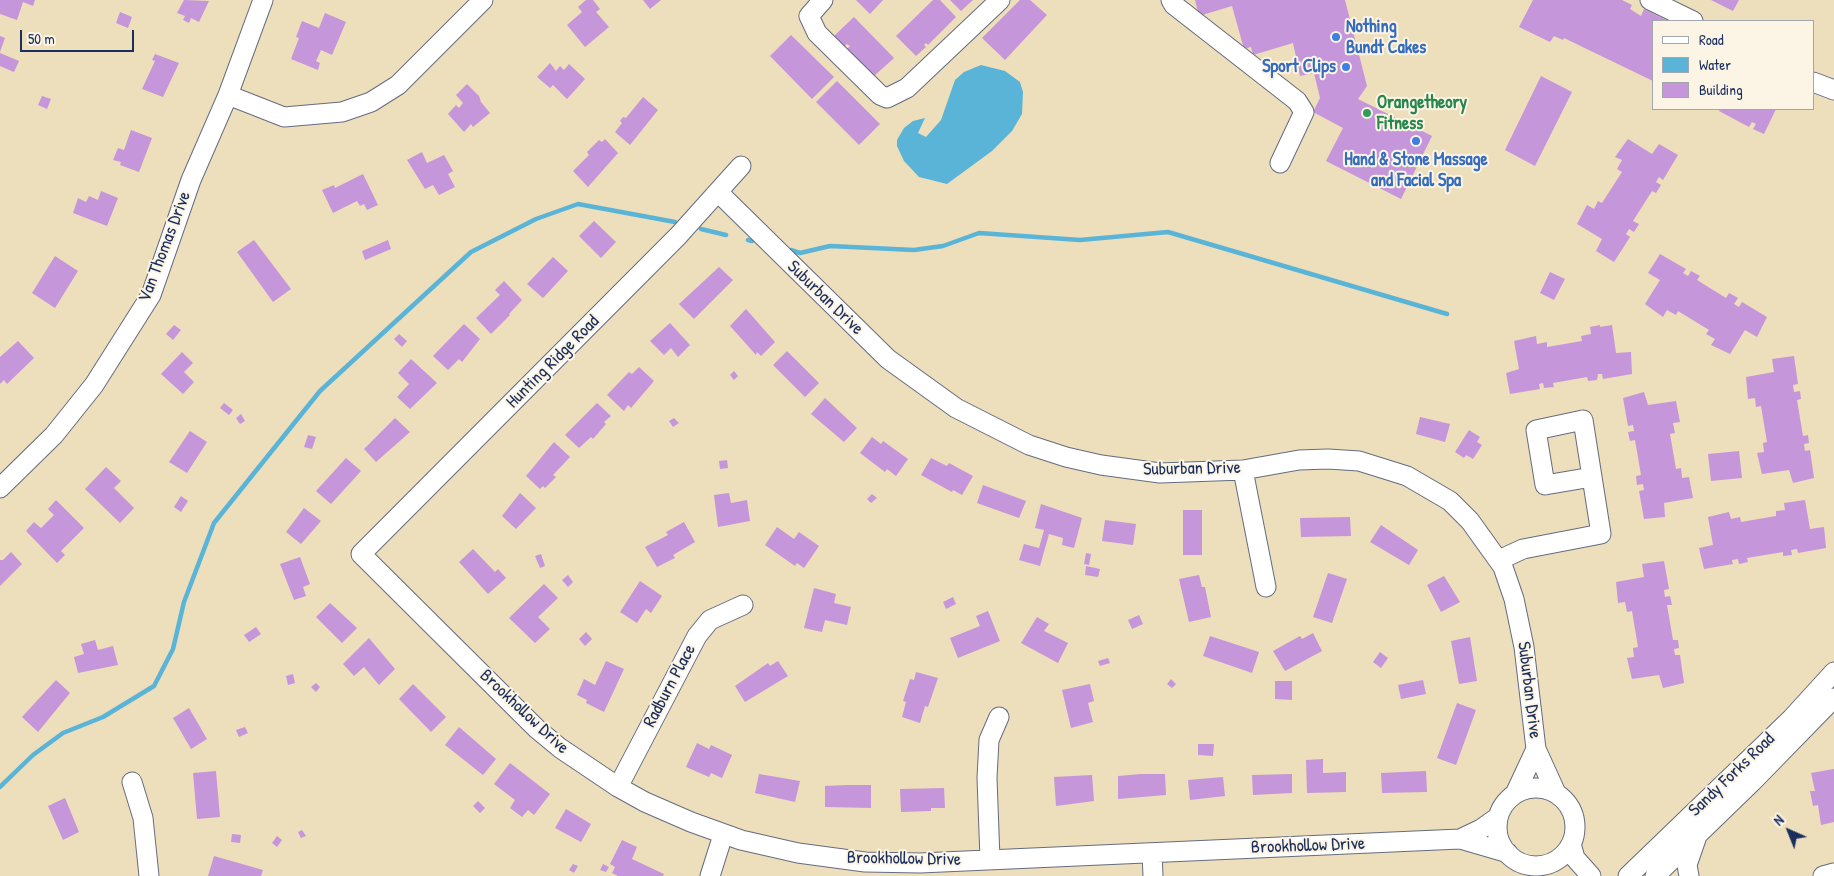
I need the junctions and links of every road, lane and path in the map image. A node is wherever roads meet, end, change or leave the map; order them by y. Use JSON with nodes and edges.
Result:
{"nodes":[{"id":1,"x":263,"y":0,"type":"edge"},
{"id":2,"x":483,"y":0,"type":"edge"},
{"id":3,"x":823,"y":0,"type":"edge"},
{"id":4,"x":1000,"y":0,"type":"edge"},
{"id":5,"x":1171,"y":0,"type":"edge"},
{"id":6,"x":1650,"y":0,"type":"edge"},
{"id":7,"x":1691,"y":20,"type":"edge"},
{"id":8,"x":1814,"y":84,"type":"edge"},
{"id":9,"x":1834,"y":90,"type":"edge"},
{"id":10,"x":228,"y":95,"type":"junction"},
{"id":11,"x":1280,"y":163,"type":"dead end"},
{"id":12,"x":741,"y":166,"type":"dead end"},
{"id":13,"x":719,"y":193,"type":"junction"},
{"id":14,"x":1243,"y":470,"type":"junction"},
{"id":15,"x":1592,"y":477,"type":"dead end"},
{"id":16,"x":0,"y":488,"type":"edge"},
{"id":17,"x":361,"y":554,"type":"joint"},
{"id":18,"x":1499,"y":560,"type":"junction"},
{"id":19,"x":1266,"y":587,"type":"dead end"},
{"id":20,"x":743,"y":605,"type":"dead end"},
{"id":21,"x":1834,"y":672,"type":"edge"},
{"id":22,"x":1834,"y":698,"type":"edge"},
{"id":23,"x":999,"y":717,"type":"dead end"},
{"id":24,"x":1536,"y":749,"type":"junction"},
{"id":25,"x":132,"y":782,"type":"dead end"},
{"id":26,"x":618,"y":786,"type":"junction"},
{"id":27,"x":1519,"y":791,"type":"junction"},
{"id":28,"x":1556,"y":792,"type":"junction"},
{"id":29,"x":1498,"y":817,"type":"junction"},
{"id":30,"x":723,"y":835,"type":"junction"},
{"id":31,"x":1697,"y":835,"type":"junction"},
{"id":32,"x":1460,"y":839,"type":"junction"},
{"id":33,"x":1571,"y":844,"type":"junction"},
{"id":34,"x":1152,"y":853,"type":"junction"},
{"id":35,"x":1508,"y":854,"type":"junction"},
{"id":36,"x":990,"y":858,"type":"junction"},
{"id":37,"x":1543,"y":869,"type":"edge"},
{"id":38,"x":1834,"y":873,"type":"edge"},
{"id":39,"x":149,"y":876,"type":"edge"},
{"id":40,"x":710,"y":876,"type":"edge"},
{"id":41,"x":1152,"y":876,"type":"edge"},
{"id":42,"x":1591,"y":876,"type":"edge"},
{"id":43,"x":1628,"y":876,"type":"edge"},
{"id":44,"x":1656,"y":876,"type":"edge"},
{"id":45,"x":1689,"y":876,"type":"edge"},
{"id":46,"x":1823,"y":876,"type":"edge"}],
"edges":[{"from":1,"to":10,"type":"street","name":"Van Thomas Drive"},
{"from":2,"to":10,"type":"street"},
{"from":3,"to":4,"type":"street"},
{"from":5,"to":11,"type":"street"},
{"from":6,"to":7,"type":"street"},
{"from":8,"to":9,"type":"street"},
{"from":10,"to":16,"type":"street","name":"Van Thomas Drive"},
{"from":12,"to":13,"type":"street","name":"Hunting Ridge Road"},
{"from":13,"to":14,"type":"street","name":"Suburban Drive"},
{"from":13,"to":17,"type":"street","name":"Hunting Ridge Road"},
{"from":14,"to":18,"type":"street","name":"Suburban Drive"},
{"from":14,"to":19,"type":"street"},
{"from":15,"to":18,"type":"street"},
{"from":17,"to":26,"type":"street","name":"Brookhollow Drive"},
{"from":18,"to":24,"type":"street","name":"Suburban Drive"},
{"from":20,"to":26,"type":"street","name":"Radburn Place"},
{"from":21,"to":43,"type":"street","name":"Sandy Forks Road"},
{"from":22,"to":31,"type":"street","name":"Sandy Forks Road"},
{"from":23,"to":36,"type":"street"},
{"from":24,"to":27,"type":"street","name":"Suburban Drive"},
{"from":24,"to":28,"type":"street","name":"Suburban Drive"},
{"from":25,"to":39,"type":"street"},
{"from":26,"to":30,"type":"street","name":"Brookhollow Drive"},
{"from":27,"to":28,"type":"street"},
{"from":27,"to":29,"type":"street","name":"Brookhollow Drive"},
{"from":28,"to":33,"type":"street","name":"Suburban Drive"},
{"from":29,"to":32,"type":"street","name":"Brookhollow Drive"},
{"from":29,"to":35,"type":"street"},
{"from":30,"to":36,"type":"street","name":"Brookhollow Drive"},
{"from":30,"to":40,"type":"street"},
{"from":31,"to":44,"type":"street","name":"Sandy Forks Road"},
{"from":31,"to":45,"type":"street"},
{"from":32,"to":34,"type":"street","name":"Brookhollow Drive"},
{"from":32,"to":35,"type":"street","name":"Brookhollow Drive"},
{"from":33,"to":37,"type":"street"},
{"from":33,"to":42,"type":"street"},
{"from":34,"to":36,"type":"street","name":"Brookhollow Drive"},
{"from":34,"to":41,"type":"street"},
{"from":35,"to":37,"type":"street","name":"Brookhollow Drive"},
{"from":38,"to":46,"type":"street"}]}
